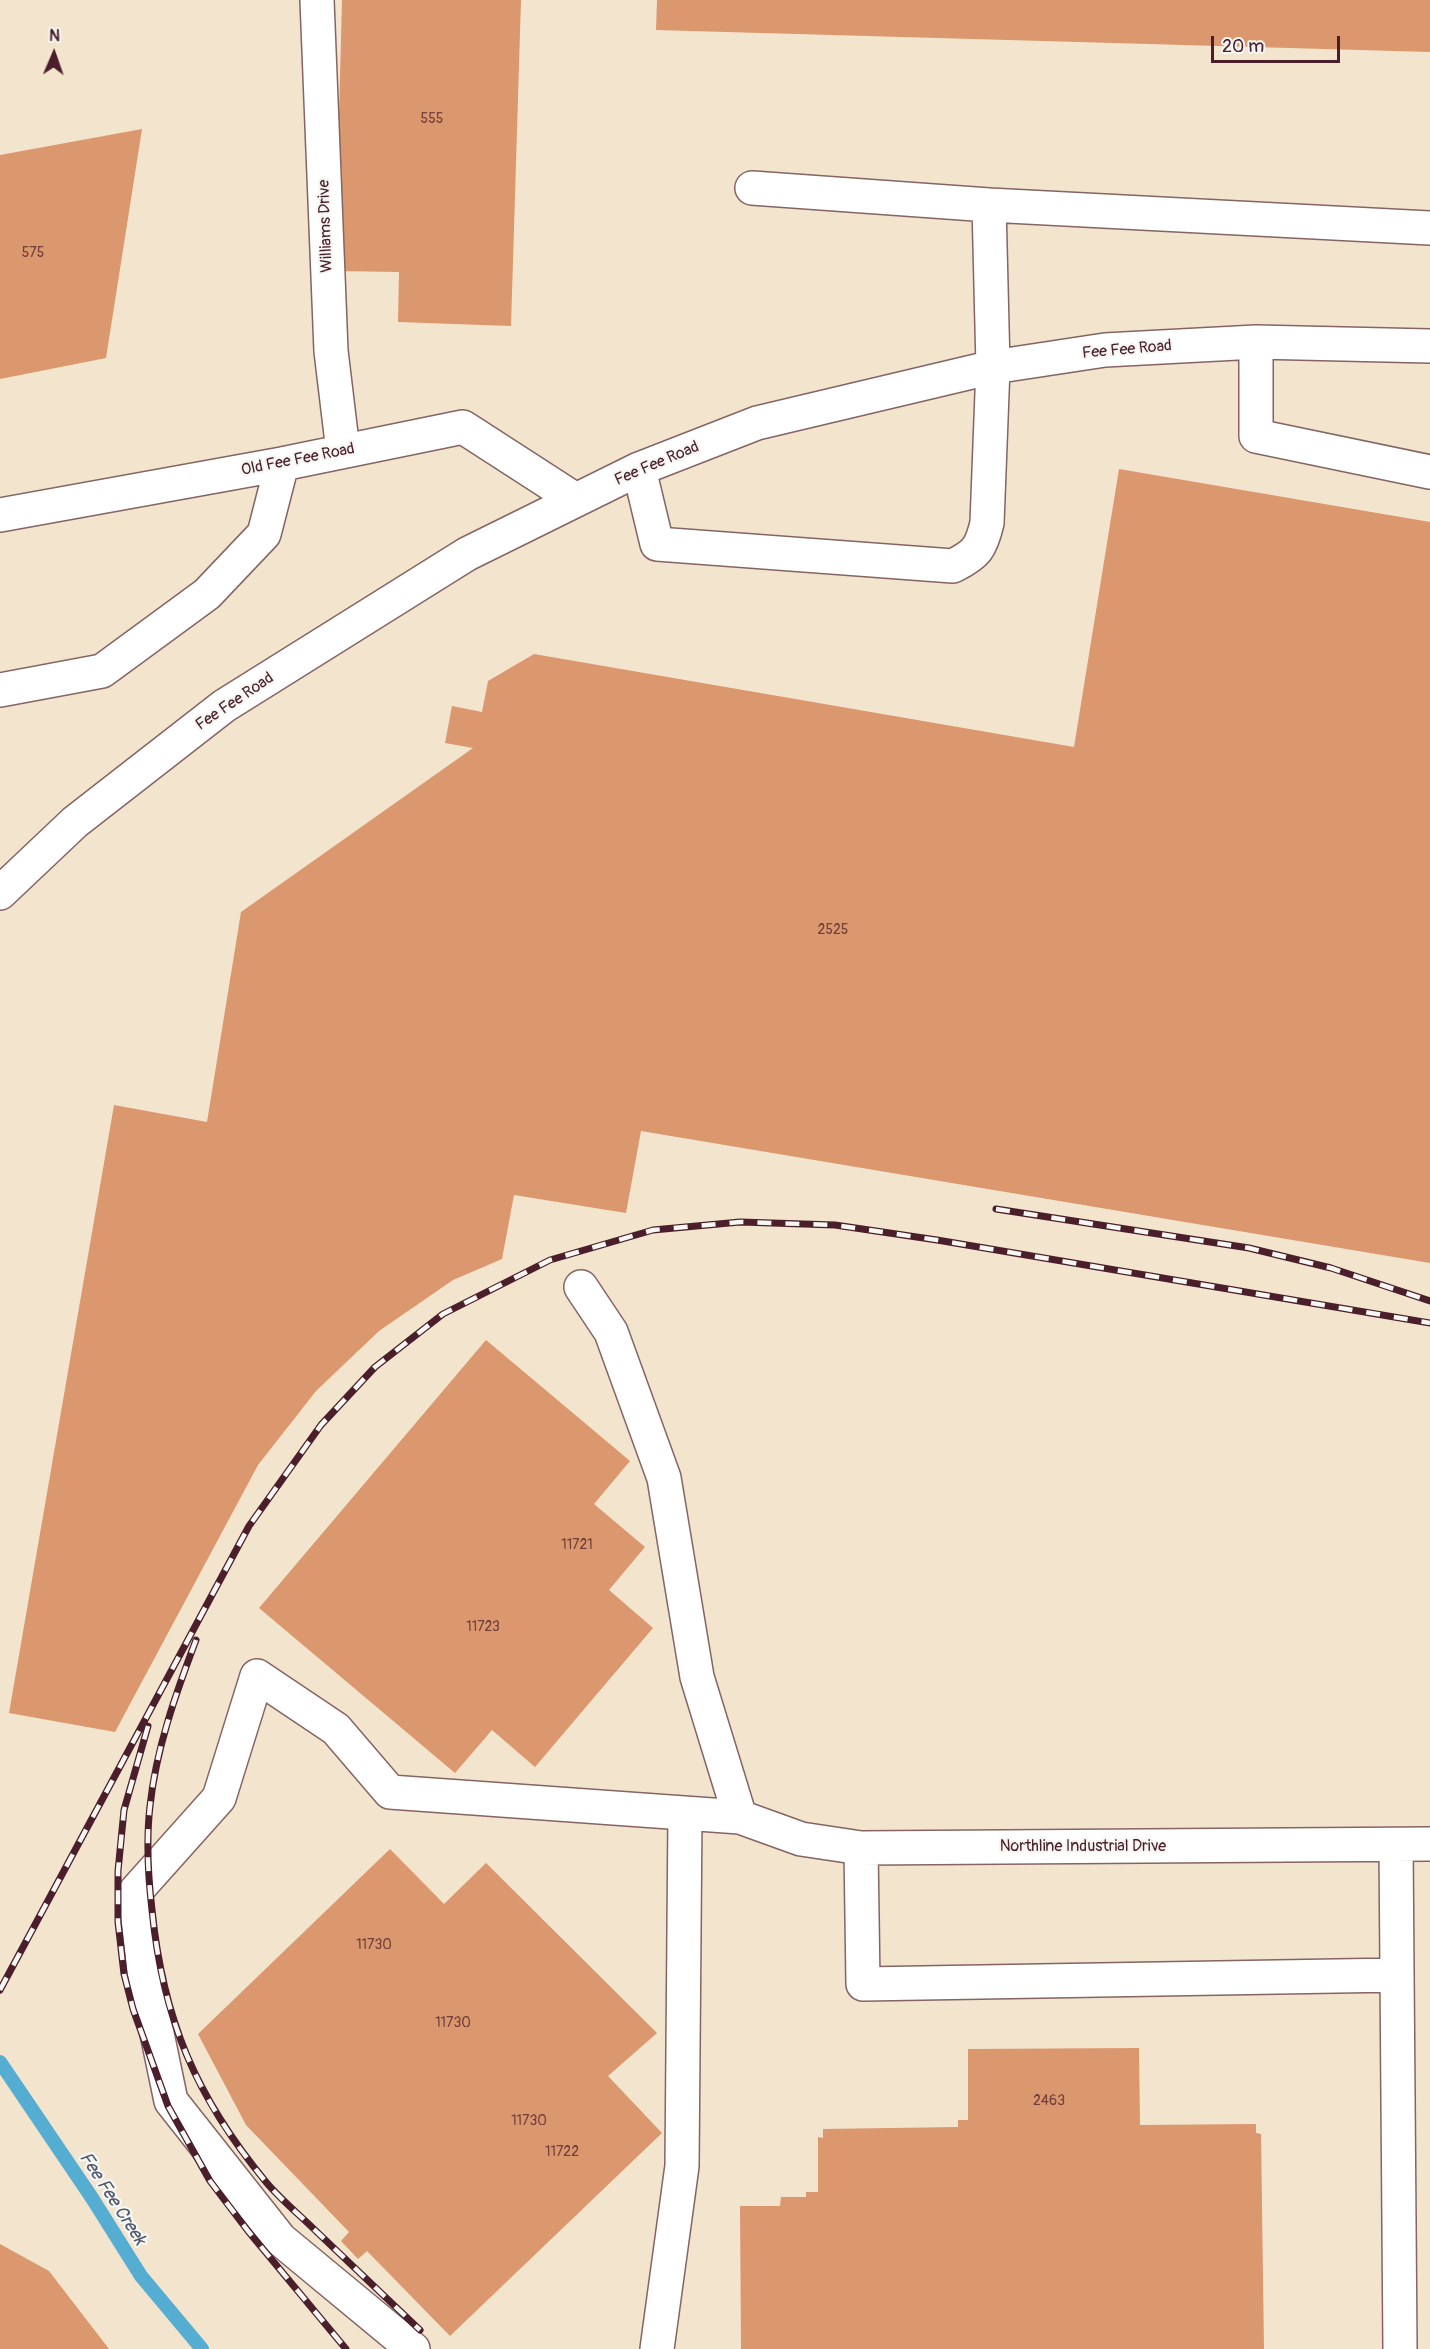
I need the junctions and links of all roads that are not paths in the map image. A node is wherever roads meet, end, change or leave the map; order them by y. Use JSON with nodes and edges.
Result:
{"nodes":[{"id":1,"x":317,"y":0,"type":"edge"},
{"id":2,"x":752,"y":188,"type":"dead end"},
{"id":3,"x":989,"y":205,"type":"junction"},
{"id":4,"x":1430,"y":228,"type":"edge"},
{"id":5,"x":1256,"y":342,"type":"junction"},
{"id":6,"x":1430,"y":346,"type":"edge"},
{"id":7,"x":993,"y":367,"type":"junction"},
{"id":8,"x":343,"y":451,"type":"junction"},
{"id":9,"x":282,"y":464,"type":"junction"},
{"id":10,"x":639,"y":469,"type":"junction"},
{"id":11,"x":1430,"y":472,"type":"edge"},
{"id":12,"x":576,"y":500,"type":"junction"},
{"id":13,"x":0,"y":515,"type":"edge"},
{"id":14,"x":0,"y":690,"type":"edge"},
{"id":15,"x":0,"y":893,"type":"edge"},
{"id":16,"x":581,"y":1287,"type":"dead end"},
{"id":17,"x":685,"y":1813,"type":"junction"},
{"id":18,"x":740,"y":1817,"type":"junction"},
{"id":19,"x":1430,"y":1844,"type":"edge"},
{"id":20,"x":1396,"y":1845,"type":"junction"},
{"id":21,"x":861,"y":1848,"type":"junction"},
{"id":22,"x":1396,"y":1975,"type":"junction"},
{"id":23,"x":413,"y":2349,"type":"edge"},
{"id":24,"x":657,"y":2349,"type":"edge"},
{"id":25,"x":1400,"y":2349,"type":"edge"}],
"edges":[{"from":1,"to":8,"type":"street","name":"Williams Drive"},
{"from":2,"to":3,"type":"street"},
{"from":3,"to":4,"type":"street"},
{"from":3,"to":7,"type":"street"},
{"from":5,"to":6,"type":"street","name":"Fee Fee Road"},
{"from":5,"to":7,"type":"street","name":"Fee Fee Road"},
{"from":5,"to":11,"type":"street"},
{"from":7,"to":10,"type":"street","name":"Fee Fee Road"},
{"from":7,"to":10,"type":"street"},
{"from":8,"to":9,"type":"street","name":"Old Fee Fee Road"},
{"from":8,"to":12,"type":"street","name":"Old Fee Fee Road"},
{"from":9,"to":13,"type":"street","name":"Old Fee Fee Road"},
{"from":9,"to":14,"type":"street"},
{"from":10,"to":12,"type":"street","name":"Fee Fee Road"},
{"from":12,"to":15,"type":"street","name":"Fee Fee Road"},
{"from":16,"to":18,"type":"street"},
{"from":17,"to":18,"type":"street","name":"Northline Industrial Drive"},
{"from":17,"to":23,"type":"street","name":"Northline Industrial Drive"},
{"from":17,"to":24,"type":"street"},
{"from":18,"to":21,"type":"street","name":"Northline Industrial Drive"},
{"from":19,"to":20,"type":"street","name":"Northline Industrial Drive"},
{"from":20,"to":21,"type":"street","name":"Northline Industrial Drive"},
{"from":20,"to":22,"type":"street"},
{"from":21,"to":22,"type":"street"},
{"from":22,"to":25,"type":"street"}]}
